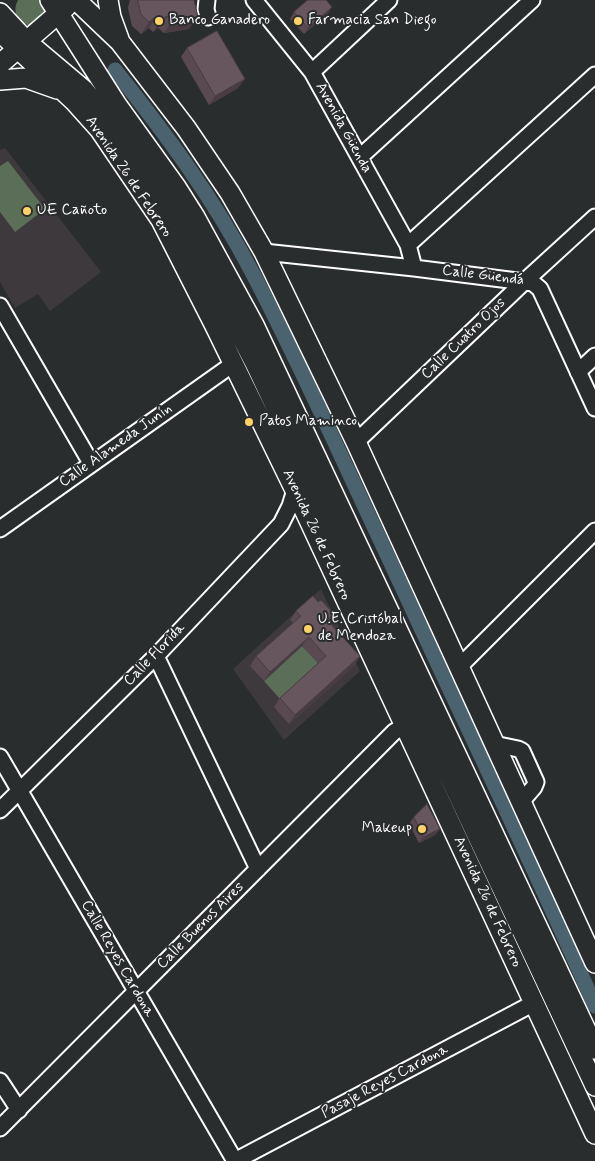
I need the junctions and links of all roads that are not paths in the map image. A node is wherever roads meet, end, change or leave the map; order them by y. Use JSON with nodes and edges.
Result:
{"nodes":[{"id":1,"x":4,"y":0,"type":"edge"},
{"id":2,"x":75,"y":0,"type":"edge"},
{"id":3,"x":108,"y":0,"type":"edge"},
{"id":4,"x":206,"y":0,"type":"edge"},
{"id":5,"x":254,"y":0,"type":"edge"},
{"id":6,"x":389,"y":0,"type":"edge"},
{"id":7,"x":532,"y":0,"type":"edge"},
{"id":8,"x":0,"y":3,"type":"edge"},
{"id":9,"x":55,"y":7,"type":"edge"},
{"id":10,"x":0,"y":13,"type":"edge"},
{"id":11,"x":208,"y":17,"type":"dead end"},
{"id":12,"x":0,"y":32,"type":"edge"},
{"id":13,"x":120,"y":42,"type":"junction"},
{"id":14,"x":22,"y":46,"type":"junction"},
{"id":15,"x":0,"y":64,"type":"edge"},
{"id":16,"x":312,"y":72,"type":"junction"},
{"id":17,"x":595,"y":75,"type":"edge"},
{"id":18,"x":0,"y":80,"type":"edge"},
{"id":19,"x":74,"y":101,"type":"junction"},
{"id":20,"x":360,"y":157,"type":"junction"},
{"id":21,"x":595,"y":217,"type":"edge"},
{"id":22,"x":408,"y":245,"type":"junction"},
{"id":23,"x":264,"y":252,"type":"junction"},
{"id":24,"x":293,"y":256,"type":"junction"},
{"id":25,"x":414,"y":268,"type":"junction"},
{"id":26,"x":274,"y":272,"type":"junction"},
{"id":27,"x":525,"y":281,"type":"junction"},
{"id":28,"x":0,"y":306,"type":"edge"},
{"id":29,"x":595,"y":356,"type":"edge"},
{"id":30,"x":234,"y":364,"type":"junction"},
{"id":31,"x":578,"y":372,"type":"junction"},
{"id":32,"x":595,"y":408,"type":"edge"},
{"id":33,"x":356,"y":442,"type":"junction"},
{"id":34,"x":91,"y":463,"type":"junction"},
{"id":35,"x":295,"y":490,"type":"junction"},
{"id":36,"x":0,"y":529,"type":"edge"},
{"id":37,"x":595,"y":531,"type":"edge"},
{"id":38,"x":156,"y":656,"type":"junction"},
{"id":39,"x":460,"y":666,"type":"junction"},
{"id":40,"x":404,"y":726,"type":"junction"},
{"id":41,"x":0,"y":757,"type":"edge"},
{"id":42,"x":20,"y":791,"type":"junction"},
{"id":43,"x":0,"y":810,"type":"edge"},
{"id":44,"x":258,"y":869,"type":"junction"},
{"id":45,"x":595,"y":963,"type":"edge"},
{"id":46,"x":136,"y":992,"type":"junction"},
{"id":47,"x":534,"y":1003,"type":"junction"},
{"id":48,"x":595,"y":1049,"type":"edge"},
{"id":49,"x":0,"y":1082,"type":"edge"},
{"id":50,"x":595,"y":1086,"type":"edge"},
{"id":51,"x":19,"y":1110,"type":"junction"},
{"id":52,"x":0,"y":1128,"type":"edge"},
{"id":53,"x":595,"y":1134,"type":"edge"},
{"id":54,"x":235,"y":1161,"type":"edge"}],
"edges":[{"from":1,"to":8,"type":"main road"},
{"from":2,"to":9,"type":"main road"},
{"from":2,"to":13,"type":"main road"},
{"from":3,"to":13,"type":"main road"},
{"from":4,"to":11,"type":"street"},
{"from":5,"to":16,"type":"street","name":"Avenida Güenda"},
{"from":6,"to":16,"type":"street"},
{"from":7,"to":20,"type":"street"},
{"from":9,"to":14,"type":"main road"},
{"from":9,"to":48,"type":"main road","name":"Avenida 26 de Febrero"},
{"from":10,"to":14,"type":"main road","name":"Avenida 26 de Febrero"},
{"from":12,"to":14,"type":"main road","name":"Avenida 26 de Febrero"},
{"from":13,"to":23,"type":"main road"},
{"from":14,"to":15,"type":"main road"},
{"from":14,"to":19,"type":"main road","name":"Avenida 26 de Febrero"},
{"from":14,"to":50,"type":"main road","name":"Avenida 26 de Febrero"},
{"from":16,"to":20,"type":"street","name":"Avenida Güenda"},
{"from":17,"to":22,"type":"street"},
{"from":18,"to":19,"type":"main road"},
{"from":19,"to":30,"type":"main road","name":"Avenida 26 de Febrero"},
{"from":20,"to":22,"type":"street","name":"Avenida Güenda"},
{"from":21,"to":27,"type":"street","name":"Calle Cuatro Ojos"},
{"from":22,"to":25,"type":"street","name":"Avenida Güenda"},
{"from":23,"to":24,"type":"street","name":"Calle Güendá"},
{"from":23,"to":26,"type":"main road"},
{"from":24,"to":25,"type":"street","name":"Calle Güendá"},
{"from":24,"to":26,"type":"street"},
{"from":25,"to":27,"type":"street","name":"Calle Güendá"},
{"from":26,"to":33,"type":"main road"},
{"from":27,"to":31,"type":"street","name":"Calle Güendá"},
{"from":27,"to":33,"type":"street","name":"Calle Cuatro Ojos"},
{"from":28,"to":34,"type":"street"},
{"from":29,"to":31,"type":"street"},
{"from":30,"to":34,"type":"street","name":"Calle Alameda Junín"},
{"from":30,"to":35,"type":"main road","name":"Avenida 26 de Febrero"},
{"from":31,"to":32,"type":"street","name":"Calle Güendá"},
{"from":33,"to":39,"type":"main road"},
{"from":34,"to":36,"type":"street","name":"Calle Alameda Junín"},
{"from":35,"to":38,"type":"street","name":"Calle Florida"},
{"from":35,"to":40,"type":"main road","name":"Avenida 26 de Febrero"},
{"from":37,"to":39,"type":"street"},
{"from":38,"to":42,"type":"street","name":"Calle Florida"},
{"from":38,"to":44,"type":"street"},
{"from":39,"to":45,"type":"main road"},
{"from":40,"to":44,"type":"street","name":"Calle Buenos Aires"},
{"from":40,"to":47,"type":"main road","name":"Avenida 26 de Febrero"},
{"from":41,"to":42,"type":"street","name":"Calle Reyes Cardona"},
{"from":42,"to":43,"type":"street","name":"Calle Florida"},
{"from":42,"to":46,"type":"street","name":"Calle Reyes Cardona"},
{"from":44,"to":46,"type":"street","name":"Calle Buenos Aires"},
{"from":46,"to":51,"type":"street","name":"Calle Buenos Aires"},
{"from":46,"to":54,"type":"street","name":"Calle Reyes Cardona"},
{"from":47,"to":53,"type":"main road","name":"Avenida 26 de Febrero"},
{"from":47,"to":54,"type":"street","name":"Pasaje Reyes Cardona"},
{"from":49,"to":51,"type":"street"},
{"from":51,"to":52,"type":"street","name":"Calle Buenos Aires"}]}
